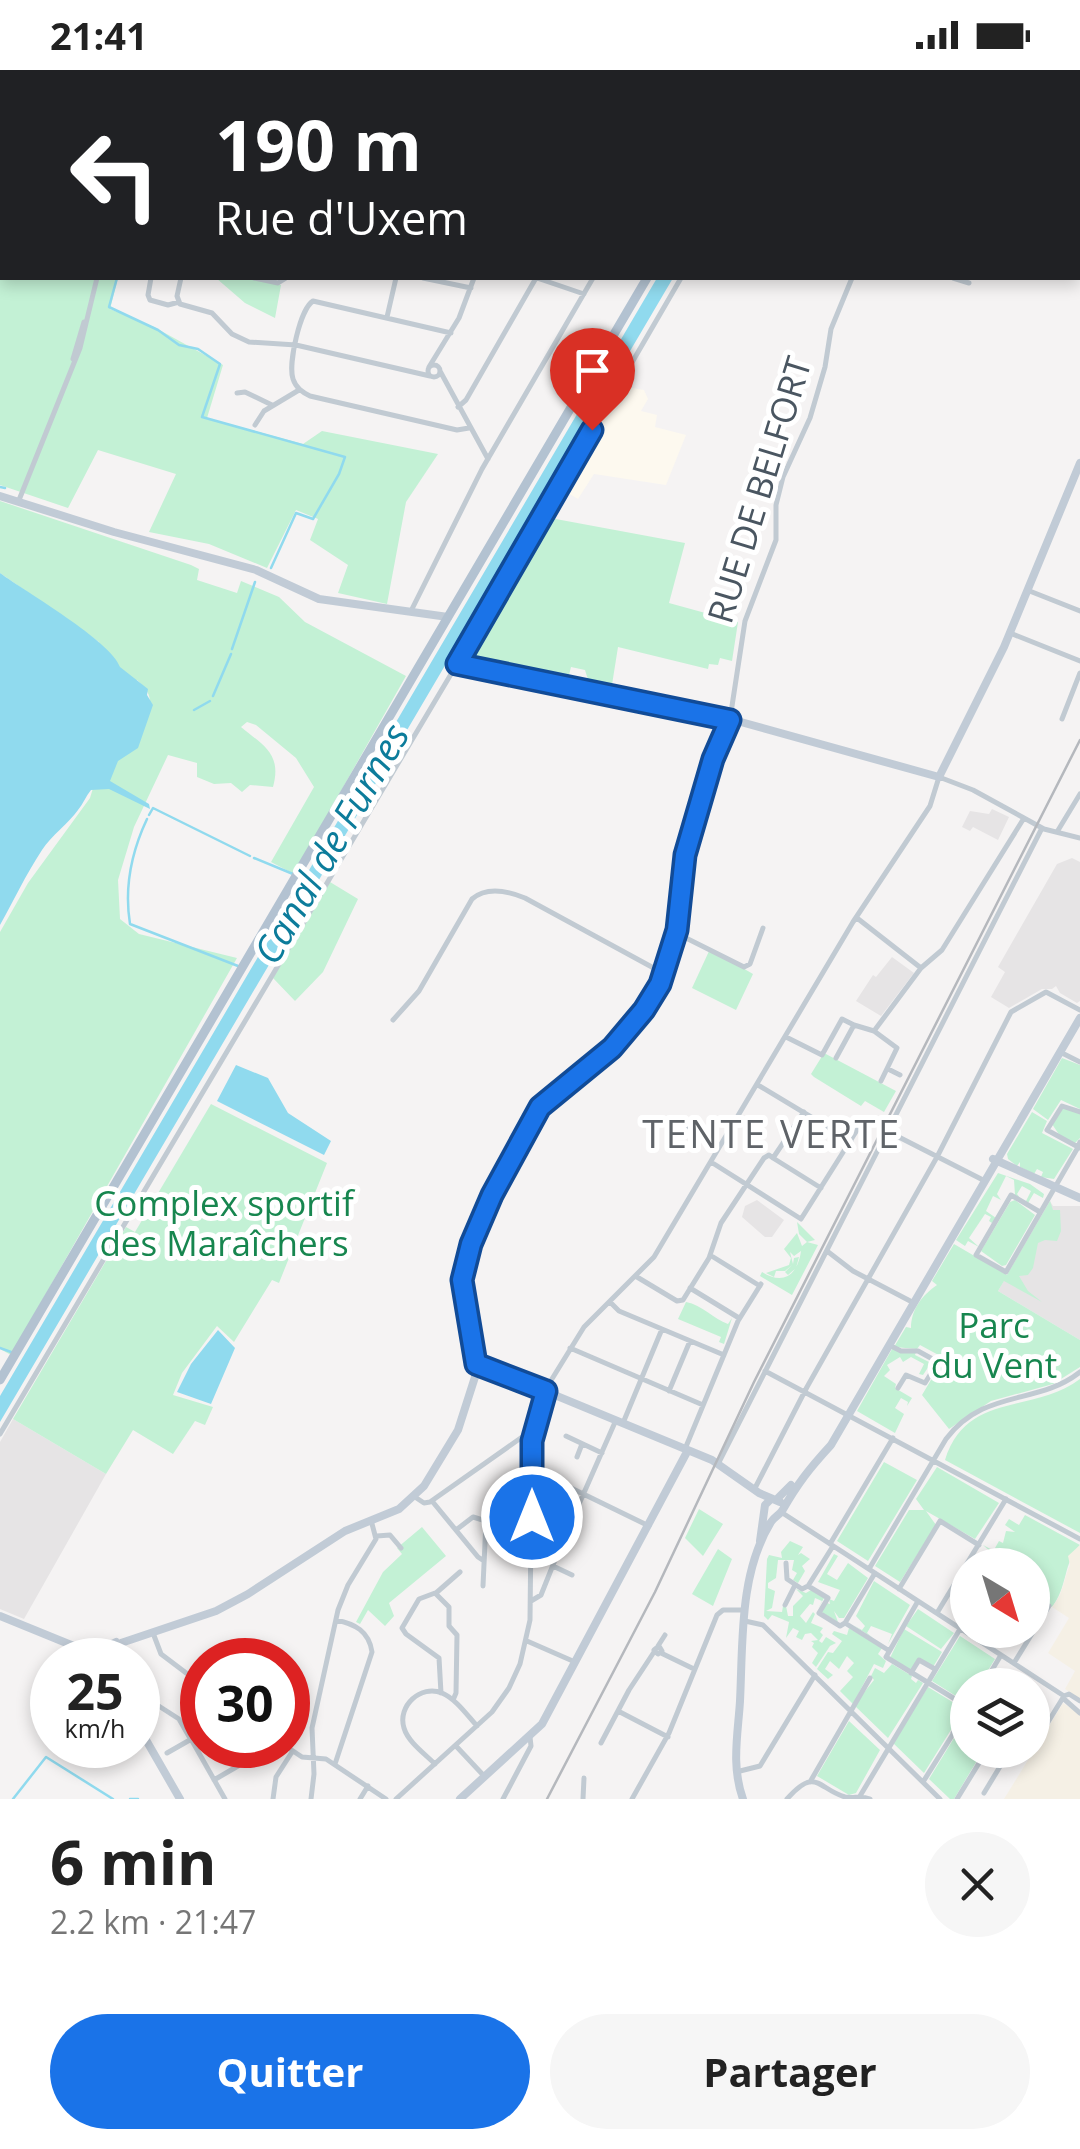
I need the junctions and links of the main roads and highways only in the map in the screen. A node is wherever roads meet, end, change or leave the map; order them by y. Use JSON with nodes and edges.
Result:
{"nodes":[{"id":1,"x":646,"y":280,"type":"edge"},
{"id":2,"x":1080,"y":463,"type":"edge"},
{"id":3,"x":0,"y":494,"type":"edge"},
{"id":4,"x":448,"y":617,"type":"junction"},
{"id":5,"x":1080,"y":1013,"type":"edge"},
{"id":6,"x":995,"y":1160,"type":"junction"},
{"id":7,"x":1080,"y":1198,"type":"edge"},
{"id":8,"x":476,"y":1364,"type":"junction"},
{"id":9,"x":0,"y":1380,"type":"edge"},
{"id":10,"x":686,"y":1450,"type":"junction"},
{"id":11,"x":774,"y":1507,"type":"junction"},
{"id":12,"x":0,"y":1617,"type":"edge"},
{"id":13,"x":52,"y":1638,"type":"edge"},
{"id":14,"x":137,"y":1638,"type":"edge"},
{"id":15,"x":160,"y":1764,"type":"edge"},
{"id":16,"x":180,"y":1799,"type":"edge"},
{"id":17,"x":460,"y":1799,"type":"edge"},
{"id":18,"x":743,"y":1799,"type":"edge"}],
"edges":[{"from":1,"to":4,"type":"main road"},
{"from":2,"to":8,"type":"main road"},
{"from":3,"to":4,"type":"main road"},
{"from":4,"to":9,"type":"main road"},
{"from":5,"to":6,"type":"main road"},
{"from":6,"to":7,"type":"main road"},
{"from":6,"to":11,"type":"main road"},
{"from":8,"to":10,"type":"main road"},
{"from":8,"to":14,"type":"main road"},
{"from":10,"to":11,"type":"main road"},
{"from":10,"to":17,"type":"main road"},
{"from":11,"to":18,"type":"main road"},
{"from":12,"to":13,"type":"main road"},
{"from":15,"to":16,"type":"main road"}]}
